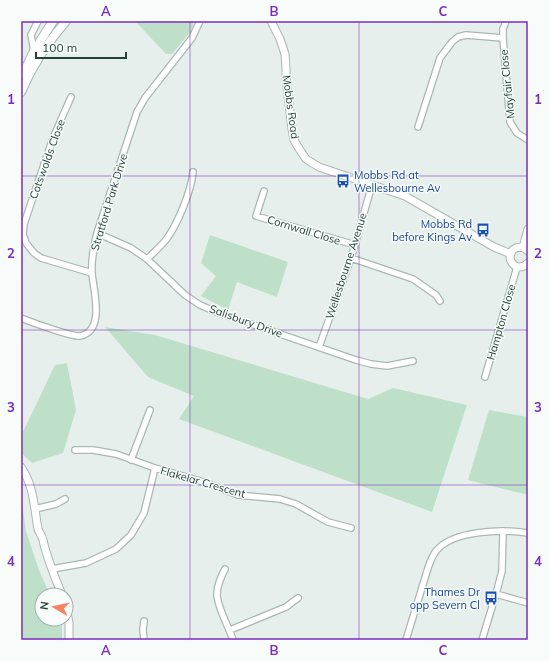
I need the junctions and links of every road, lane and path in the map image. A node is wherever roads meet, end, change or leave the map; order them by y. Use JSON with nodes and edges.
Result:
{"nodes":[{"id":1,"x":38,"y":21,"type":"edge"},
{"id":2,"x":53,"y":21,"type":"edge"},
{"id":3,"x":57,"y":21,"type":"edge"},
{"id":4,"x":66,"y":21,"type":"edge"},
{"id":5,"x":200,"y":21,"type":"edge"},
{"id":6,"x":271,"y":21,"type":"edge"},
{"id":7,"x":506,"y":21,"type":"edge"},
{"id":8,"x":48,"y":29,"type":"junction"},
{"id":9,"x":503,"y":38,"type":"junction"},
{"id":10,"x":34,"y":51,"type":"junction"},
{"id":11,"x":21,"y":80,"type":"edge"},
{"id":12,"x":21,"y":92,"type":"edge"},
{"id":13,"x":71,"y":97,"type":"dead end"},
{"id":14,"x":418,"y":127,"type":"dead end"},
{"id":15,"x":528,"y":140,"type":"edge"},
{"id":16,"x":193,"y":172,"type":"dead end"},
{"id":17,"x":372,"y":185,"type":"junction"},
{"id":18,"x":264,"y":191,"type":"dead end"},
{"id":19,"x":528,"y":229,"type":"edge"},
{"id":20,"x":97,"y":233,"type":"junction"},
{"id":21,"x":355,"y":245,"type":"junction"},
{"id":22,"x":525,"y":249,"type":"edge"},
{"id":23,"x":511,"y":254,"type":"junction"},
{"id":24,"x":351,"y":258,"type":"junction"},
{"id":25,"x":147,"y":259,"type":"junction"},
{"id":26,"x":528,"y":263,"type":"edge"},
{"id":27,"x":517,"y":266,"type":"junction"},
{"id":28,"x":92,"y":273,"type":"junction"},
{"id":29,"x":440,"y":301,"type":"dead end"},
{"id":30,"x":21,"y":318,"type":"edge"},
{"id":31,"x":319,"y":347,"type":"junction"},
{"id":32,"x":413,"y":362,"type":"dead end"},
{"id":33,"x":485,"y":377,"type":"dead end"},
{"id":34,"x":150,"y":410,"type":"dead end"},
{"id":35,"x":75,"y":450,"type":"dead end"},
{"id":36,"x":131,"y":460,"type":"junction"},
{"id":37,"x":21,"y":467,"type":"edge"},
{"id":38,"x":155,"y":468,"type":"junction"},
{"id":39,"x":65,"y":498,"type":"dead end"},
{"id":40,"x":35,"y":509,"type":"junction"},
{"id":41,"x":351,"y":528,"type":"dead end"},
{"id":42,"x":503,"y":531,"type":"junction"},
{"id":43,"x":528,"y":533,"type":"edge"},
{"id":44,"x":52,"y":569,"type":"junction"},
{"id":45,"x":225,"y":569,"type":"dead end"},
{"id":46,"x":59,"y":587,"type":"edge"},
{"id":47,"x":496,"y":594,"type":"junction"},
{"id":48,"x":298,"y":598,"type":"dead end"},
{"id":49,"x":528,"y":603,"type":"edge"},
{"id":50,"x":144,"y":621,"type":"dead end"},
{"id":51,"x":69,"y":627,"type":"edge"},
{"id":52,"x":230,"y":630,"type":"junction"},
{"id":53,"x":69,"y":640,"type":"edge"},
{"id":54,"x":144,"y":640,"type":"edge"},
{"id":55,"x":233,"y":640,"type":"edge"},
{"id":56,"x":406,"y":640,"type":"edge"},
{"id":57,"x":482,"y":640,"type":"edge"}],
"edges":[{"from":1,"to":10,"type":"street"},
{"from":2,"to":8,"type":"main road"},
{"from":3,"to":8,"type":"main road"},
{"from":4,"to":12,"type":"main road"},
{"from":5,"to":20,"type":"street","name":"Stratford Park Drive"},
{"from":6,"to":17,"type":"street","name":"Mobbs Road"},
{"from":7,"to":9,"type":"street","name":"Mayfair Close"},
{"from":8,"to":10,"type":"main road"},
{"from":9,"to":14,"type":"street"},
{"from":9,"to":15,"type":"street","name":"Mayfair Close"},
{"from":10,"to":11,"type":"main road"},
{"from":13,"to":28,"type":"street","name":"Cotswolds Close"},
{"from":16,"to":25,"type":"street"},
{"from":17,"to":21,"type":"street","name":"Wellesbourne Avenue"},
{"from":17,"to":23,"type":"street","name":"Mobbs Road"},
{"from":18,"to":21,"type":"street","name":"Cornwall Close"},
{"from":19,"to":22,"type":"street"},
{"from":20,"to":25,"type":"street","name":"Salisbury Drive"},
{"from":20,"to":28,"type":"street","name":"Stratford Park Drive"},
{"from":21,"to":24,"type":"street","name":"Wellesbourne Avenue"},
{"from":22,"to":23,"type":"street"},
{"from":23,"to":27,"type":"street"},
{"from":24,"to":29,"type":"street"},
{"from":24,"to":31,"type":"street","name":"Wellesbourne Avenue"},
{"from":25,"to":31,"type":"street","name":"Salisbury Drive"},
{"from":26,"to":27,"type":"street"},
{"from":27,"to":33,"type":"street","name":"Hampton Close"},
{"from":28,"to":30,"type":"street","name":"Stratford Park Drive"},
{"from":31,"to":32,"type":"street","name":"Salisbury Drive"},
{"from":34,"to":36,"type":"street"},
{"from":35,"to":36,"type":"street","name":"Flakelar Crescent"},
{"from":36,"to":38,"type":"street","name":"Flakelar Crescent"},
{"from":37,"to":40,"type":"street"},
{"from":38,"to":41,"type":"street","name":"Flakelar Crescent"},
{"from":38,"to":44,"type":"street"},
{"from":39,"to":40,"type":"street"},
{"from":40,"to":44,"type":"street"},
{"from":42,"to":43,"type":"street"},
{"from":42,"to":47,"type":"street"},
{"from":42,"to":56,"type":"street"},
{"from":44,"to":46,"type":"street"},
{"from":45,"to":52,"type":"street"},
{"from":47,"to":49,"type":"street"},
{"from":47,"to":57,"type":"street"},
{"from":48,"to":52,"type":"street"},
{"from":50,"to":54,"type":"street"},
{"from":51,"to":53,"type":"street"},
{"from":52,"to":55,"type":"street"}]}
